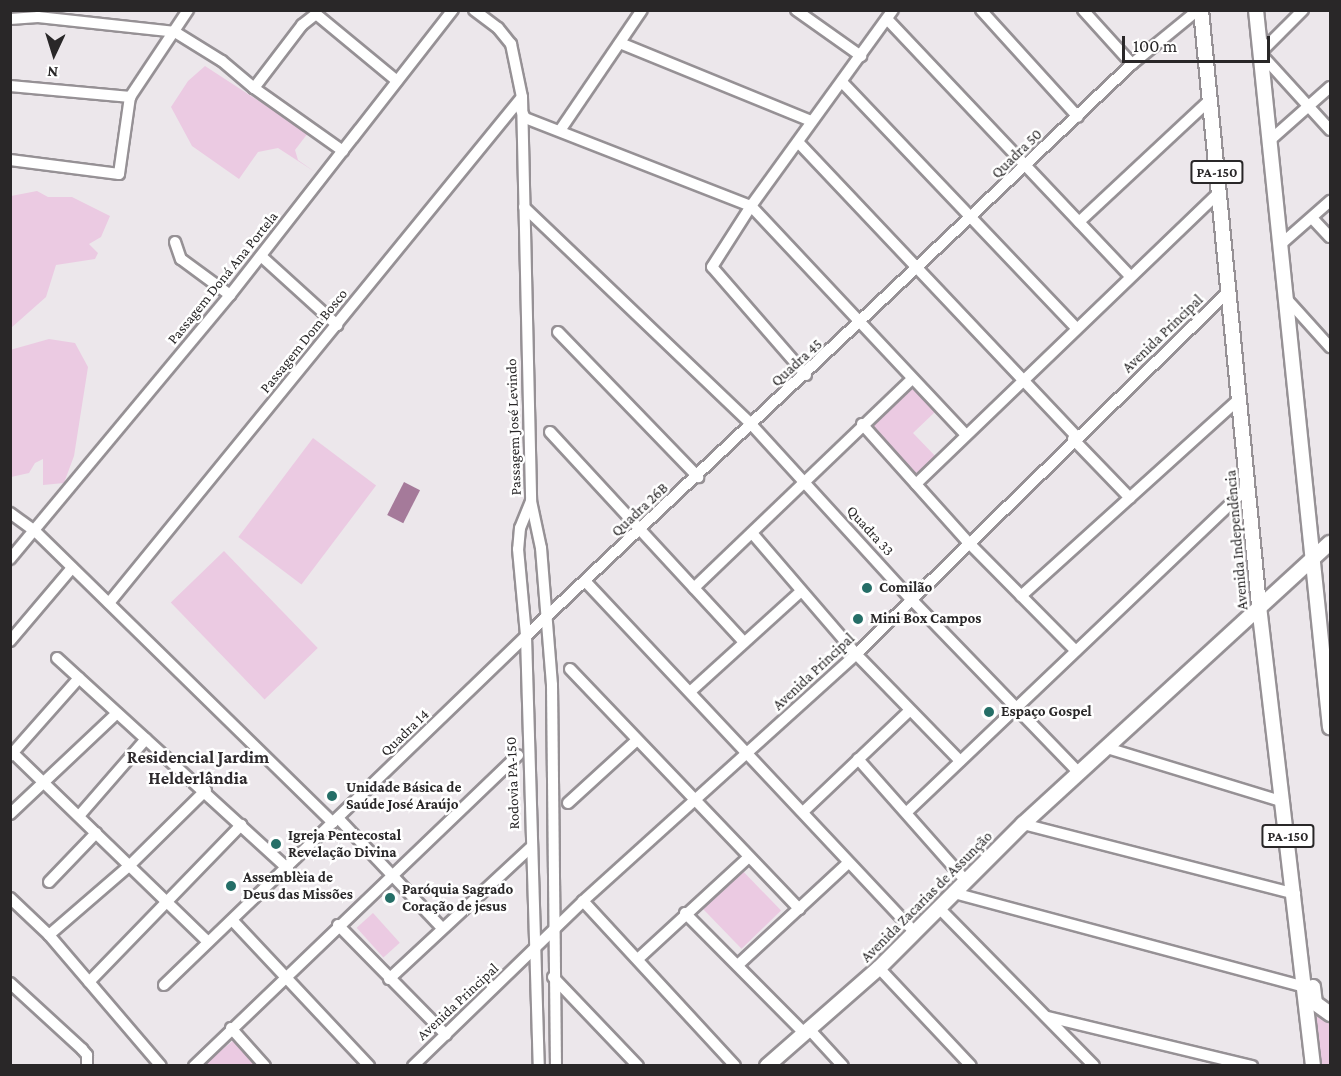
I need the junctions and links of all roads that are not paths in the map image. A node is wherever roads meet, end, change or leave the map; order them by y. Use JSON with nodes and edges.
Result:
{"nodes":[{"id":1,"x":188,"y":10,"type":"edge"},
{"id":2,"x":474,"y":10,"type":"edge"},
{"id":3,"x":642,"y":10,"type":"edge"},
{"id":4,"x":796,"y":10,"type":"edge"},
{"id":5,"x":981,"y":10,"type":"edge"},
{"id":6,"x":1083,"y":10,"type":"edge"},
{"id":7,"x":1199,"y":10,"type":"edge"},
{"id":8,"x":1256,"y":10,"type":"edge"},
{"id":9,"x":1303,"y":10,"type":"edge"},
{"id":10,"x":452,"y":11,"type":"edge"},
{"id":11,"x":890,"y":15,"type":"edge"},
{"id":12,"x":10,"y":19,"type":"edge"},
{"id":13,"x":175,"y":32,"type":"junction"},
{"id":14,"x":620,"y":43,"type":"junction"},
{"id":15,"x":1260,"y":53,"type":"junction"},
{"id":16,"x":861,"y":56,"type":"junction"},
{"id":17,"x":1132,"y":64,"type":"junction"},
{"id":18,"x":396,"y":81,"type":"junction"},
{"id":19,"x":842,"y":82,"type":"junction"},
{"id":20,"x":10,"y":86,"type":"edge"},
{"id":21,"x":1330,"y":87,"type":"edge"},
{"id":22,"x":254,"y":88,"type":"junction"},
{"id":23,"x":130,"y":97,"type":"junction"},
{"id":24,"x":522,"y":97,"type":"junction"},
{"id":25,"x":1210,"y":100,"type":"junction"},
{"id":26,"x":1309,"y":106,"type":"junction"},
{"id":27,"x":521,"y":110,"type":"junction"},
{"id":28,"x":1078,"y":117,"type":"junction"},
{"id":29,"x":811,"y":121,"type":"junction"},
{"id":30,"x":561,"y":129,"type":"junction"},
{"id":31,"x":1330,"y":130,"type":"edge"},
{"id":32,"x":798,"y":142,"type":"junction"},
{"id":33,"x":1268,"y":142,"type":"junction"},
{"id":34,"x":342,"y":151,"type":"junction"},
{"id":35,"x":10,"y":160,"type":"edge"},
{"id":36,"x":1026,"y":166,"type":"junction"},
{"id":37,"x":1219,"y":192,"type":"junction"},
{"id":38,"x":1330,"y":201,"type":"edge"},
{"id":39,"x":751,"y":206,"type":"junction"},
{"id":40,"x":524,"y":207,"type":"junction"},
{"id":41,"x":972,"y":217,"type":"junction"},
{"id":42,"x":1312,"y":218,"type":"junction"},
{"id":43,"x":1079,"y":222,"type":"junction"},
{"id":44,"x":1330,"y":237,"type":"edge"},
{"id":45,"x":175,"y":242,"type":"dead end"},
{"id":46,"x":1280,"y":245,"type":"junction"},
{"id":47,"x":261,"y":256,"type":"junction"},
{"id":48,"x":917,"y":269,"type":"junction"},
{"id":49,"x":1130,"y":276,"type":"junction"},
{"id":50,"x":1228,"y":292,"type":"junction"},
{"id":51,"x":230,"y":295,"type":"junction"},
{"id":52,"x":1284,"y":296,"type":"junction"},
{"id":53,"x":862,"y":323,"type":"junction"},
{"id":54,"x":337,"y":325,"type":"junction"},
{"id":55,"x":1076,"y":328,"type":"junction"},
{"id":56,"x":558,"y":332,"type":"dead end"},
{"id":57,"x":1330,"y":347,"type":"edge"},
{"id":58,"x":806,"y":375,"type":"junction"},
{"id":59,"x":1023,"y":378,"type":"junction"},
{"id":60,"x":912,"y":380,"type":"junction"},
{"id":61,"x":1240,"y":398,"type":"junction"},
{"id":62,"x":751,"y":424,"type":"junction"},
{"id":63,"x":862,"y":424,"type":"junction"},
{"id":64,"x":550,"y":432,"type":"dead end"},
{"id":65,"x":966,"y":435,"type":"junction"},
{"id":66,"x":1075,"y":437,"type":"junction"},
{"id":67,"x":698,"y":477,"type":"junction"},
{"id":68,"x":803,"y":480,"type":"junction"},
{"id":69,"x":916,"y":484,"type":"junction"},
{"id":70,"x":1248,"y":487,"type":"junction"},
{"id":71,"x":1130,"y":498,"type":"junction"},
{"id":72,"x":531,"y":501,"type":"junction"},
{"id":73,"x":10,"y":513,"type":"edge"},
{"id":74,"x":35,"y":531,"type":"junction"},
{"id":75,"x":639,"y":531,"type":"junction"},
{"id":76,"x":752,"y":533,"type":"junction"},
{"id":77,"x":968,"y":542,"type":"junction"},
{"id":78,"x":1330,"y":543,"type":"edge"},
{"id":79,"x":1312,"y":557,"type":"junction"},
{"id":80,"x":10,"y":559,"type":"edge"},
{"id":81,"x":72,"y":568,"type":"junction"},
{"id":82,"x":585,"y":581,"type":"junction"},
{"id":83,"x":694,"y":588,"type":"junction"},
{"id":84,"x":800,"y":592,"type":"junction"},
{"id":85,"x":1022,"y":596,"type":"junction"},
{"id":86,"x":911,"y":599,"type":"junction"},
{"id":87,"x":108,"y":603,"type":"junction"},
{"id":88,"x":1259,"y":606,"type":"junction"},
{"id":89,"x":547,"y":617,"type":"junction"},
{"id":90,"x":1324,"y":624,"type":"edge"},
{"id":91,"x":526,"y":636,"type":"junction"},
{"id":92,"x":10,"y":641,"type":"edge"},
{"id":93,"x":743,"y":641,"type":"junction"},
{"id":94,"x":1076,"y":651,"type":"junction"},
{"id":95,"x":856,"y":654,"type":"junction"},
{"id":96,"x":57,"y":658,"type":"dead end"},
{"id":97,"x":570,"y":669,"type":"dead end"},
{"id":98,"x":79,"y":678,"type":"junction"},
{"id":99,"x":691,"y":691,"type":"junction"},
{"id":100,"x":1018,"y":708,"type":"junction"},
{"id":101,"x":909,"y":711,"type":"junction"},
{"id":102,"x":117,"y":713,"type":"junction"},
{"id":103,"x":1330,"y":720,"type":"edge"},
{"id":104,"x":1330,"y":727,"type":"edge"},
{"id":105,"x":146,"y":739,"type":"junction"},
{"id":106,"x":636,"y":741,"type":"junction"},
{"id":107,"x":1107,"y":748,"type":"junction"},
{"id":108,"x":12,"y":754,"type":"edge"},
{"id":109,"x":747,"y":754,"type":"junction"},
{"id":110,"x":518,"y":755,"type":"dead end"},
{"id":111,"x":858,"y":759,"type":"junction"},
{"id":112,"x":960,"y":760,"type":"junction"},
{"id":113,"x":1079,"y":773,"type":"junction"},
{"id":114,"x":45,"y":782,"type":"junction"},
{"id":115,"x":206,"y":790,"type":"junction"},
{"id":116,"x":692,"y":800,"type":"junction"},
{"id":117,"x":1284,"y":802,"type":"junction"},
{"id":118,"x":568,"y":803,"type":"dead end"},
{"id":119,"x":803,"y":812,"type":"junction"},
{"id":120,"x":907,"y":812,"type":"junction"},
{"id":121,"x":10,"y":814,"type":"edge"},
{"id":122,"x":79,"y":816,"type":"junction"},
{"id":123,"x":336,"y":821,"type":"junction"},
{"id":124,"x":1023,"y":824,"type":"junction"},
{"id":125,"x":241,"y":825,"type":"junction"},
{"id":126,"x":96,"y":834,"type":"junction"},
{"id":127,"x":530,"y":848,"type":"junction"},
{"id":128,"x":749,"y":857,"type":"junction"},
{"id":129,"x":1290,"y":862,"type":"junction"},
{"id":130,"x":848,"y":863,"type":"junction"},
{"id":131,"x":129,"y":866,"type":"junction"},
{"id":132,"x":288,"y":869,"type":"junction"},
{"id":133,"x":391,"y":874,"type":"junction"},
{"id":134,"x":49,"y":882,"type":"dead end"},
{"id":135,"x":967,"y":882,"type":"junction"},
{"id":136,"x":954,"y":893,"type":"junction"},
{"id":137,"x":1295,"y":894,"type":"junction"},
{"id":138,"x":10,"y":898,"type":"edge"},
{"id":139,"x":583,"y":901,"type":"junction"},
{"id":140,"x":168,"y":904,"type":"junction"},
{"id":141,"x":939,"y":908,"type":"junction"},
{"id":142,"x":799,"y":909,"type":"junction"},
{"id":143,"x":685,"y":913,"type":"junction"},
{"id":144,"x":233,"y":921,"type":"junction"},
{"id":145,"x":338,"y":925,"type":"junction"},
{"id":146,"x":441,"y":927,"type":"junction"},
{"id":147,"x":556,"y":930,"type":"junction"},
{"id":148,"x":915,"y":932,"type":"junction"},
{"id":149,"x":48,"y":935,"type":"junction"},
{"id":150,"x":207,"y":941,"type":"junction"},
{"id":151,"x":535,"y":950,"type":"junction"},
{"id":152,"x":639,"y":958,"type":"junction"},
{"id":153,"x":739,"y":964,"type":"junction"},
{"id":154,"x":879,"y":968,"type":"junction"},
{"id":155,"x":553,"y":977,"type":"junction"},
{"id":156,"x":285,"y":978,"type":"junction"},
{"id":157,"x":389,"y":979,"type":"junction"},
{"id":158,"x":89,"y":982,"type":"junction"},
{"id":159,"x":10,"y":983,"type":"edge"},
{"id":160,"x":164,"y":985,"type":"dead end"},
{"id":161,"x":1304,"y":987,"type":"junction"},
{"id":162,"x":1330,"y":1014,"type":"edge"},
{"id":163,"x":1046,"y":1017,"type":"junction"},
{"id":164,"x":231,"y":1028,"type":"junction"},
{"id":165,"x":807,"y":1031,"type":"junction"},
{"id":166,"x":446,"y":1035,"type":"junction"},
{"id":167,"x":538,"y":1061,"type":"edge"},
{"id":168,"x":87,"y":1065,"type":"edge"},
{"id":169,"x":161,"y":1065,"type":"edge"},
{"id":170,"x":194,"y":1065,"type":"edge"},
{"id":171,"x":265,"y":1065,"type":"edge"},
{"id":172,"x":369,"y":1065,"type":"edge"},
{"id":173,"x":412,"y":1065,"type":"edge"},
{"id":174,"x":529,"y":1065,"type":"edge"},
{"id":175,"x":556,"y":1065,"type":"edge"},
{"id":176,"x":638,"y":1065,"type":"edge"},
{"id":177,"x":735,"y":1065,"type":"edge"},
{"id":178,"x":767,"y":1065,"type":"edge"},
{"id":179,"x":843,"y":1065,"type":"edge"},
{"id":180,"x":970,"y":1065,"type":"edge"},
{"id":181,"x":1094,"y":1065,"type":"edge"},
{"id":182,"x":1252,"y":1065,"type":"edge"},
{"id":183,"x":1312,"y":1065,"type":"edge"}],
"edges":[{"from":1,"to":13,"type":"street"},
{"from":2,"to":24,"type":"street","name":"Passagem José Levindo"},
{"from":3,"to":14,"type":"street"},
{"from":4,"to":16,"type":"street"},
{"from":5,"to":28,"type":"street"},
{"from":6,"to":17,"type":"street"},
{"from":7,"to":17,"type":"street","name":"Quadra 50"},
{"from":7,"to":25,"type":"main road","name":"Avenida Independência","number":"PA-150"},
{"from":8,"to":15,"type":"main road"},
{"from":9,"to":15,"type":"street"},
{"from":10,"to":18,"type":"street","name":"Passagem Doná Ana Portela"},
{"from":11,"to":16,"type":"street"},
{"from":11,"to":36,"type":"street"},
{"from":12,"to":13,"type":"street"},
{"from":13,"to":22,"type":"street"},
{"from":13,"to":23,"type":"street"},
{"from":14,"to":29,"type":"street"},
{"from":14,"to":30,"type":"street"},
{"from":15,"to":26,"type":"street"},
{"from":15,"to":33,"type":"main road"},
{"from":16,"to":19,"type":"street"},
{"from":17,"to":28,"type":"street","name":"Quadra 50"},
{"from":18,"to":22,"type":"street"},
{"from":18,"to":34,"type":"street","name":"Passagem Doná Ana Portela"},
{"from":19,"to":29,"type":"street"},
{"from":19,"to":41,"type":"street"},
{"from":20,"to":23,"type":"street"},
{"from":21,"to":26,"type":"street"},
{"from":22,"to":34,"type":"street"},
{"from":23,"to":35,"type":"street"},
{"from":24,"to":27,"type":"street","name":"Passagem José Levindo"},
{"from":24,"to":54,"type":"street","name":"Passagem Dom Bosco"},
{"from":25,"to":37,"type":"main road","name":"Avenida Independência","number":"PA-150"},
{"from":25,"to":43,"type":"street"},
{"from":26,"to":31,"type":"street"},
{"from":26,"to":33,"type":"street"},
{"from":27,"to":30,"type":"street"},
{"from":27,"to":40,"type":"street","name":"Passagem José Levindo"},
{"from":28,"to":36,"type":"street","name":"Quadra 50"},
{"from":29,"to":32,"type":"street"},
{"from":30,"to":39,"type":"street"},
{"from":32,"to":39,"type":"street"},
{"from":32,"to":48,"type":"street"},
{"from":33,"to":46,"type":"main road"},
{"from":34,"to":47,"type":"street","name":"Passagem Doná Ana Portela"},
{"from":36,"to":41,"type":"street","name":"Quadra 50"},
{"from":36,"to":43,"type":"street"},
{"from":37,"to":49,"type":"street"},
{"from":37,"to":50,"type":"main road","name":"Avenida Independência","number":"PA-150"},
{"from":38,"to":42,"type":"street"},
{"from":39,"to":53,"type":"street"},
{"from":39,"to":58,"type":"street"},
{"from":40,"to":62,"type":"street","name":"Quadra 33"},
{"from":40,"to":72,"type":"street","name":"Passagem José Levindo"},
{"from":41,"to":48,"type":"street","name":"Quadra 50"},
{"from":41,"to":55,"type":"street"},
{"from":42,"to":44,"type":"street"},
{"from":42,"to":46,"type":"street"},
{"from":43,"to":49,"type":"street"},
{"from":45,"to":51,"type":"street"},
{"from":46,"to":52,"type":"main road"},
{"from":47,"to":51,"type":"street","name":"Passagem Doná Ana Portela"},
{"from":47,"to":54,"type":"street"},
{"from":48,"to":53,"type":"street","name":"Quadra 50"},
{"from":48,"to":59,"type":"street"},
{"from":49,"to":55,"type":"street"},
{"from":50,"to":61,"type":"main road","name":"Avenida Independência","number":"PA-150"},
{"from":50,"to":66,"type":"street","name":"Avenida Principal"},
{"from":51,"to":74,"type":"street","name":"Passagem Doná Ana Portela"},
{"from":52,"to":57,"type":"street"},
{"from":52,"to":79,"type":"main road"},
{"from":53,"to":58,"type":"street","name":"Quadra 45"},
{"from":53,"to":60,"type":"street"},
{"from":54,"to":87,"type":"street","name":"Passagem Dom Bosco"},
{"from":55,"to":59,"type":"street"},
{"from":56,"to":67,"type":"street"},
{"from":58,"to":62,"type":"street","name":"Quadra 45"},
{"from":59,"to":65,"type":"street"},
{"from":59,"to":66,"type":"street"},
{"from":60,"to":63,"type":"street"},
{"from":60,"to":65,"type":"street"},
{"from":61,"to":70,"type":"main road","name":"Avenida Independência","number":"PA-150"},
{"from":61,"to":71,"type":"street"},
{"from":62,"to":67,"type":"street","name":"Quadra 26B"},
{"from":62,"to":68,"type":"street","name":"Quadra 33"},
{"from":63,"to":68,"type":"street"},
{"from":63,"to":69,"type":"street"},
{"from":64,"to":75,"type":"street"},
{"from":65,"to":69,"type":"street"},
{"from":66,"to":71,"type":"street"},
{"from":66,"to":77,"type":"street","name":"Avenida Principal"},
{"from":67,"to":75,"type":"street","name":"Quadra 26B"},
{"from":68,"to":76,"type":"street"},
{"from":68,"to":86,"type":"street","name":"Quadra 33"},
{"from":69,"to":77,"type":"street"},
{"from":70,"to":88,"type":"main road","name":"Avenida Independência","number":"PA-150"},
{"from":70,"to":94,"type":"street"},
{"from":71,"to":85,"type":"street"},
{"from":72,"to":89,"type":"street","name":"Passagem José Levindo"},
{"from":72,"to":91,"type":"street","name":"Rodovia PA-150"},
{"from":73,"to":74,"type":"street"},
{"from":74,"to":80,"type":"street","name":"Passagem Doná Ana Portela"},
{"from":74,"to":81,"type":"street"},
{"from":75,"to":82,"type":"street","name":"Quadra 26B"},
{"from":75,"to":83,"type":"street"},
{"from":76,"to":83,"type":"street"},
{"from":76,"to":84,"type":"street"},
{"from":77,"to":85,"type":"street"},
{"from":77,"to":86,"type":"street","name":"Avenida Principal"},
{"from":78,"to":79,"type":"main road","name":"Avenida Zacarias de Assunção"},
{"from":79,"to":88,"type":"main road","name":"Avenida Zacarias de Assunção"},
{"from":79,"to":90,"type":"main road"},
{"from":81,"to":87,"type":"street"},
{"from":81,"to":92,"type":"street"},
{"from":82,"to":89,"type":"street","name":"Quadra 26B"},
{"from":82,"to":99,"type":"street"},
{"from":83,"to":93,"type":"street"},
{"from":84,"to":93,"type":"street"},
{"from":84,"to":95,"type":"street"},
{"from":85,"to":94,"type":"street"},
{"from":86,"to":95,"type":"street","name":"Avenida Principal"},
{"from":86,"to":100,"type":"street","name":"Quadra 33"},
{"from":87,"to":123,"type":"street"},
{"from":88,"to":107,"type":"main road","name":"Avenida Zacarias de Assunção"},
{"from":88,"to":117,"type":"main road","name":"Avenida Independência","number":"PA-150"},
{"from":89,"to":91,"type":"street","name":"Quadra 14"},
{"from":89,"to":147,"type":"street","name":"Passagem José Levindo"},
{"from":90,"to":103,"type":"main road"},
{"from":91,"to":123,"type":"street","name":"Quadra 14"},
{"from":91,"to":127,"type":"street","name":"Rodovia PA-150"},
{"from":93,"to":99,"type":"street"},
{"from":94,"to":100,"type":"street"},
{"from":95,"to":101,"type":"street"},
{"from":95,"to":109,"type":"street","name":"Avenida Principal"},
{"from":96,"to":98,"type":"street"},
{"from":97,"to":106,"type":"street"},
{"from":98,"to":102,"type":"street"},
{"from":98,"to":108,"type":"street"},
{"from":99,"to":109,"type":"street"},
{"from":100,"to":112,"type":"street"},
{"from":100,"to":113,"type":"street","name":"Quadra 33"},
{"from":101,"to":111,"type":"street"},
{"from":101,"to":112,"type":"street"},
{"from":102,"to":105,"type":"street"},
{"from":102,"to":114,"type":"street"},
{"from":103,"to":104,"type":"main road"},
{"from":105,"to":115,"type":"street"},
{"from":105,"to":122,"type":"street"},
{"from":106,"to":116,"type":"street"},
{"from":106,"to":118,"type":"street"},
{"from":107,"to":113,"type":"main road","name":"Avenida Zacarias de Assunção"},
{"from":107,"to":117,"type":"street"},
{"from":108,"to":114,"type":"street"},
{"from":109,"to":116,"type":"street","name":"Avenida Principal"},
{"from":109,"to":119,"type":"street"},
{"from":110,"to":133,"type":"street"},
{"from":111,"to":119,"type":"street"},
{"from":111,"to":120,"type":"street"},
{"from":112,"to":120,"type":"street"},
{"from":113,"to":124,"type":"main road","name":"Avenida Zacarias de Assunção"},
{"from":114,"to":121,"type":"street"},
{"from":114,"to":122,"type":"street"},
{"from":115,"to":125,"type":"street"},
{"from":115,"to":131,"type":"street"},
{"from":116,"to":128,"type":"street"},
{"from":116,"to":139,"type":"street","name":"Avenida Principal"},
{"from":117,"to":129,"type":"main road","name":"Avenida Independência","number":"PA-150"},
{"from":119,"to":130,"type":"street"},
{"from":120,"to":135,"type":"street"},
{"from":122,"to":126,"type":"street"},
{"from":123,"to":132,"type":"street","name":"Quadra 14"},
{"from":123,"to":133,"type":"street"},
{"from":124,"to":135,"type":"main road","name":"Avenida Zacarias de Assunção"},
{"from":124,"to":137,"type":"street"},
{"from":125,"to":132,"type":"street"},
{"from":125,"to":140,"type":"street"},
{"from":126,"to":131,"type":"street"},
{"from":126,"to":134,"type":"street"},
{"from":127,"to":146,"type":"street"},
{"from":127,"to":151,"type":"street","name":"Rodovia PA-150"},
{"from":128,"to":142,"type":"street"},
{"from":128,"to":143,"type":"street"},
{"from":129,"to":137,"type":"main road","name":"Avenida Independência","number":"PA-150"},
{"from":129,"to":162,"type":"main road"},
{"from":130,"to":142,"type":"street"},
{"from":130,"to":148,"type":"street"},
{"from":131,"to":140,"type":"street"},
{"from":131,"to":149,"type":"street"},
{"from":132,"to":144,"type":"street","name":"Quadra 14"},
{"from":133,"to":145,"type":"street"},
{"from":133,"to":146,"type":"street"},
{"from":135,"to":136,"type":"main road","name":"Avenida Zacarias de Assunção"},
{"from":136,"to":141,"type":"main road","name":"Avenida Zacarias de Assunção"},
{"from":136,"to":161,"type":"street"},
{"from":137,"to":161,"type":"main road","name":"Avenida Independência","number":"PA-150"},
{"from":138,"to":149,"type":"street"},
{"from":139,"to":147,"type":"street","name":"Avenida Principal"},
{"from":139,"to":152,"type":"street"},
{"from":140,"to":150,"type":"street"},
{"from":140,"to":158,"type":"street"},
{"from":141,"to":148,"type":"main road","name":"Avenida Zacarias de Assunção"},
{"from":141,"to":163,"type":"street"},
{"from":142,"to":153,"type":"street"},
{"from":143,"to":152,"type":"street"},
{"from":143,"to":153,"type":"street"},
{"from":144,"to":150,"type":"street","name":"Quadra 14"},
{"from":144,"to":156,"type":"street"},
{"from":145,"to":156,"type":"street"},
{"from":145,"to":157,"type":"street"},
{"from":146,"to":157,"type":"street"},
{"from":147,"to":151,"type":"street","name":"Avenida Principal"},
{"from":147,"to":155,"type":"street"},
{"from":148,"to":154,"type":"main road","name":"Avenida Zacarias de Assunção"},
{"from":149,"to":158,"type":"street"},
{"from":150,"to":160,"type":"street","name":"Quadra 14"},
{"from":151,"to":166,"type":"street","name":"Avenida Principal"},
{"from":151,"to":167,"type":"street","name":"Rodovia PA-150"},
{"from":152,"to":177,"type":"street"},
{"from":153,"to":165,"type":"street"},
{"from":154,"to":165,"type":"main road","name":"Avenida Zacarias de Assunção"},
{"from":154,"to":180,"type":"street"},
{"from":155,"to":175,"type":"street"},
{"from":155,"to":176,"type":"street"},
{"from":156,"to":164,"type":"street"},
{"from":156,"to":172,"type":"street"},
{"from":157,"to":166,"type":"street"},
{"from":158,"to":169,"type":"street"},
{"from":159,"to":168,"type":"street"},
{"from":161,"to":183,"type":"main road","name":"Avenida Independência","number":"PA-150"},
{"from":163,"to":181,"type":"street"},
{"from":163,"to":182,"type":"street"},
{"from":164,"to":170,"type":"street"},
{"from":164,"to":171,"type":"street"},
{"from":165,"to":178,"type":"main road","name":"Avenida Zacarias de Assunção"},
{"from":165,"to":179,"type":"street"},
{"from":166,"to":173,"type":"street","name":"Avenida Principal"},
{"from":167,"to":174,"type":"street"}]}
